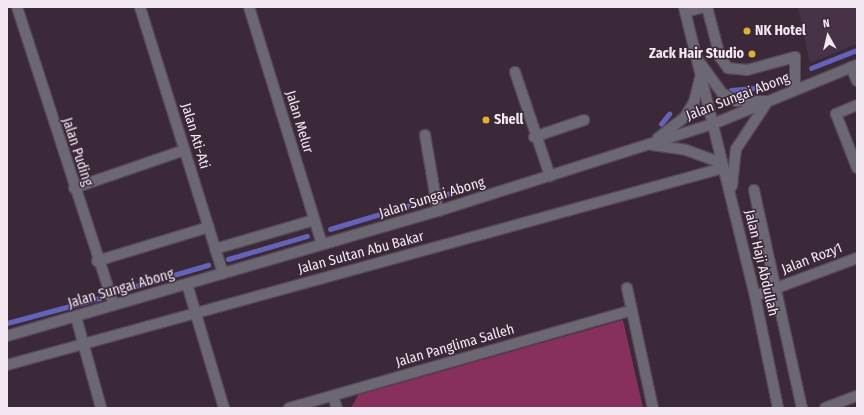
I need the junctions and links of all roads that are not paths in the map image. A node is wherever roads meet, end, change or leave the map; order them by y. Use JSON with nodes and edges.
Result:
{"nodes":[{"id":1,"x":17,"y":7,"type":"edge"},
{"id":2,"x":140,"y":7,"type":"edge"},
{"id":3,"x":249,"y":7,"type":"edge"},
{"id":4,"x":706,"y":7,"type":"edge"},
{"id":5,"x":685,"y":10,"type":"edge"},
{"id":6,"x":695,"y":57,"type":"junction"},
{"id":7,"x":854,"y":66,"type":"edge"},
{"id":8,"x":515,"y":72,"type":"dead end"},
{"id":9,"x":700,"y":76,"type":"junction"},
{"id":10,"x":857,"y":81,"type":"edge"},
{"id":11,"x":795,"y":90,"type":"junction"},
{"id":12,"x":770,"y":102,"type":"junction"},
{"id":13,"x":857,"y":105,"type":"edge"},
{"id":14,"x":584,"y":120,"type":"dead end"},
{"id":15,"x":713,"y":124,"type":"junction"},
{"id":16,"x":425,"y":134,"type":"dead end"},
{"id":17,"x":534,"y":137,"type":"junction"},
{"id":18,"x":646,"y":145,"type":"junction"},
{"id":19,"x":185,"y":150,"type":"junction"},
{"id":20,"x":722,"y":165,"type":"junction"},
{"id":21,"x":857,"y":168,"type":"edge"},
{"id":22,"x":550,"y":176,"type":"junction"},
{"id":23,"x":74,"y":188,"type":"junction"},
{"id":24,"x":754,"y":190,"type":"dead end"},
{"id":25,"x":732,"y":200,"type":"junction"},
{"id":26,"x":438,"y":211,"type":"junction"},
{"id":27,"x":314,"y":220,"type":"junction"},
{"id":28,"x":209,"y":227,"type":"junction"},
{"id":29,"x":322,"y":244,"type":"junction"},
{"id":30,"x":215,"y":249,"type":"junction"},
{"id":31,"x":857,"y":258,"type":"edge"},
{"id":32,"x":97,"y":261,"type":"junction"},
{"id":33,"x":223,"y":273,"type":"junction"},
{"id":34,"x":187,"y":284,"type":"junction"},
{"id":35,"x":627,"y":288,"type":"dead end"},
{"id":36,"x":775,"y":289,"type":"junction"},
{"id":37,"x":755,"y":296,"type":"junction"},
{"id":38,"x":114,"y":305,"type":"junction"},
{"id":39,"x":629,"y":311,"type":"junction"},
{"id":40,"x":196,"y":313,"type":"junction"},
{"id":41,"x":76,"y":317,"type":"junction"},
{"id":42,"x":7,"y":336,"type":"edge"},
{"id":43,"x":84,"y":344,"type":"junction"},
{"id":44,"x":7,"y":365,"type":"edge"},
{"id":45,"x":333,"y":396,"type":"junction"},
{"id":46,"x":857,"y":396,"type":"edge"},
{"id":47,"x":102,"y":408,"type":"edge"},
{"id":48,"x":224,"y":408,"type":"edge"},
{"id":49,"x":289,"y":408,"type":"edge"},
{"id":50,"x":337,"y":408,"type":"edge"},
{"id":51,"x":652,"y":408,"type":"edge"},
{"id":52,"x":778,"y":408,"type":"edge"},
{"id":53,"x":802,"y":408,"type":"edge"},
{"id":54,"x":825,"y":408,"type":"edge"}],
"edges":[{"from":1,"to":23,"type":"street","name":"Jalan Puding"},
{"from":2,"to":19,"type":"street","name":"Jalan Ati-Ati"},
{"from":3,"to":27,"type":"street","name":"Jalan Melur"},
{"from":4,"to":5,"type":"street"},
{"from":4,"to":11,"type":"street"},
{"from":5,"to":6,"type":"street","name":"Jalan Haji Abdullah"},
{"from":6,"to":9,"type":"street","name":"Jalan Haji Abdullah"},
{"from":6,"to":12,"type":"street"},
{"from":7,"to":10,"type":"street"},
{"from":7,"to":11,"type":"street","name":"Jalan Sungai Abong"},
{"from":8,"to":17,"type":"street"},
{"from":9,"to":15,"type":"street","name":"Jalan Haji Abdullah"},
{"from":9,"to":18,"type":"street"},
{"from":11,"to":12,"type":"street","name":"Jalan Sungai Abong"},
{"from":12,"to":15,"type":"street","name":"Jalan Sungai Abong"},
{"from":12,"to":25,"type":"street"},
{"from":13,"to":21,"type":"street"},
{"from":14,"to":17,"type":"street"},
{"from":15,"to":18,"type":"street","name":"Jalan Sungai Abong"},
{"from":15,"to":20,"type":"street","name":"Jalan Haji Abdullah"},
{"from":16,"to":26,"type":"street"},
{"from":17,"to":22,"type":"street"},
{"from":18,"to":20,"type":"street"},
{"from":18,"to":22,"type":"street","name":"Jalan Sungai Abong"},
{"from":19,"to":23,"type":"street"},
{"from":19,"to":28,"type":"street","name":"Jalan Ati-Ati"},
{"from":20,"to":25,"type":"street","name":"Jalan Haji Abdullah"},
{"from":20,"to":40,"type":"street","name":"Jalan Sultan Abu Bakar"},
{"from":22,"to":26,"type":"street","name":"Jalan Sungai Abong"},
{"from":23,"to":32,"type":"street","name":"Jalan Puding"},
{"from":24,"to":36,"type":"street"},
{"from":25,"to":37,"type":"street","name":"Jalan Haji Abdullah"},
{"from":26,"to":29,"type":"street","name":"Jalan Sungai Abong"},
{"from":27,"to":29,"type":"street","name":"Jalan Melur"},
{"from":27,"to":30,"type":"street"},
{"from":28,"to":30,"type":"street","name":"Jalan Ati-Ati"},
{"from":28,"to":32,"type":"street"},
{"from":29,"to":33,"type":"street","name":"Jalan Sungai Abong"},
{"from":30,"to":33,"type":"street","name":"Jalan Ati-Ati"},
{"from":31,"to":36,"type":"street","name":"Jalan Rozy1"},
{"from":32,"to":38,"type":"street","name":"Jalan Puding"},
{"from":33,"to":34,"type":"street","name":"Jalan Sungai Abong"},
{"from":34,"to":38,"type":"street","name":"Jalan Sungai Abong"},
{"from":34,"to":40,"type":"street"},
{"from":35,"to":39,"type":"street"},
{"from":36,"to":37,"type":"street","name":"Jalan Rozy1"},
{"from":36,"to":53,"type":"street"},
{"from":37,"to":52,"type":"street","name":"Jalan Haji Abdullah"},
{"from":38,"to":41,"type":"street","name":"Jalan Sungai Abong"},
{"from":39,"to":45,"type":"street","name":"Jalan Panglima Salleh"},
{"from":39,"to":51,"type":"street"},
{"from":40,"to":43,"type":"street","name":"Jalan Sultan Abu Bakar"},
{"from":40,"to":48,"type":"street"},
{"from":41,"to":42,"type":"street","name":"Jalan Sungai Abong"},
{"from":41,"to":43,"type":"street"},
{"from":43,"to":44,"type":"street","name":"Jalan Sultan Abu Bakar"},
{"from":43,"to":47,"type":"street"},
{"from":45,"to":49,"type":"street","name":"Jalan Panglima Salleh"},
{"from":45,"to":50,"type":"street"},
{"from":46,"to":54,"type":"street"}]}
